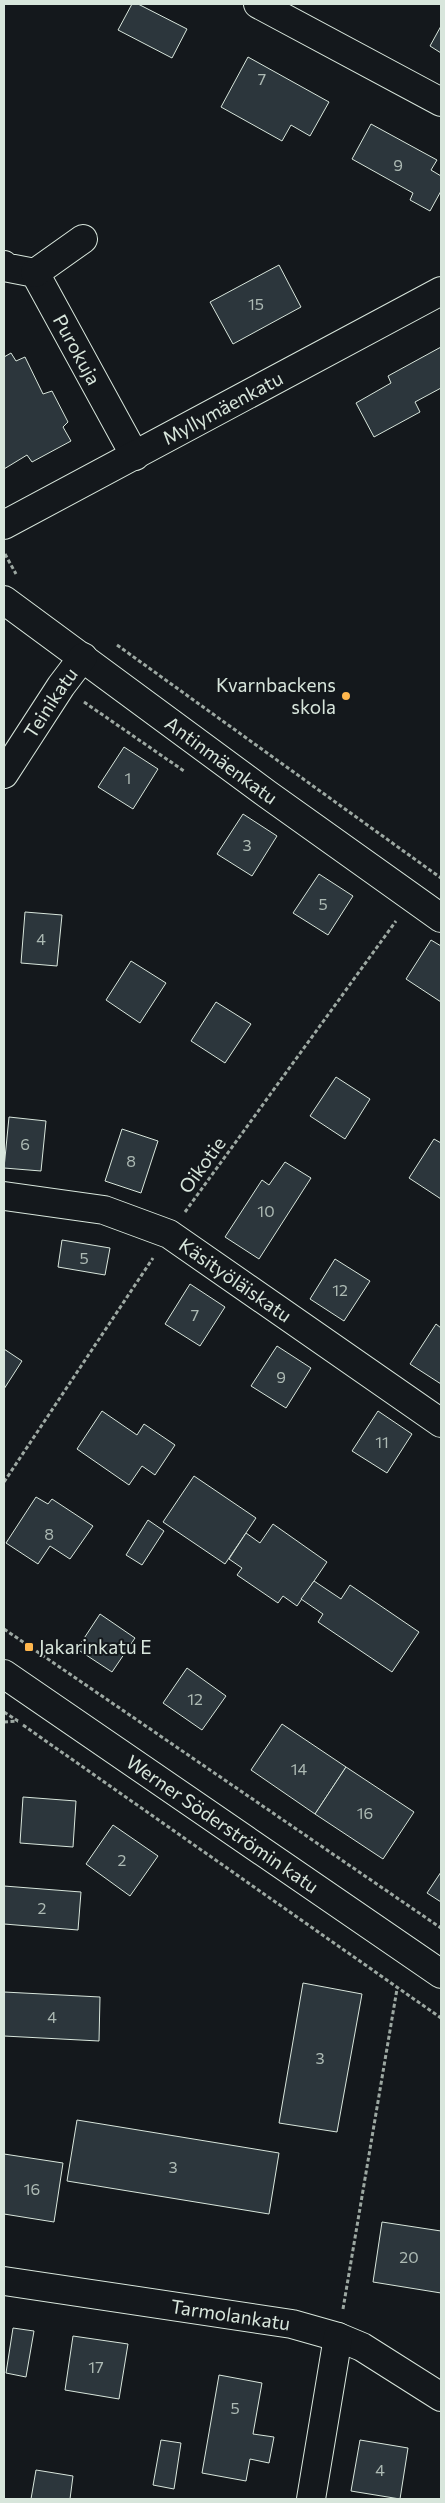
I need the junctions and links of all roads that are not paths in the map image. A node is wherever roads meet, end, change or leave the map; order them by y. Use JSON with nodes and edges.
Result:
{"nodes":[{"id":1,"x":258,"y":4,"type":"edge"},
{"id":2,"x":441,"y":102,"type":"edge"},
{"id":3,"x":83,"y":240,"type":"dead end"},
{"id":4,"x":4,"y":265,"type":"edge"},
{"id":5,"x":35,"y":273,"type":"junction"},
{"id":6,"x":441,"y":291,"type":"edge"},
{"id":7,"x":136,"y":456,"type":"junction"},
{"id":8,"x":4,"y":525,"type":"edge"},
{"id":9,"x":4,"y":600,"type":"edge"},
{"id":10,"x":83,"y":657,"type":"junction"},
{"id":11,"x":4,"y":774,"type":"edge"},
{"id":12,"x":441,"y":918,"type":"edge"},
{"id":13,"x":4,"y":1196,"type":"edge"},
{"id":14,"x":441,"y":1423,"type":"edge"},
{"id":15,"x":4,"y":1674,"type":"edge"},
{"id":16,"x":441,"y":1974,"type":"edge"},
{"id":17,"x":4,"y":2281,"type":"edge"},
{"id":18,"x":338,"y":2337,"type":"junction"},
{"id":19,"x":441,"y":2397,"type":"edge"},
{"id":20,"x":311,"y":2499,"type":"edge"}],
"edges":[{"from":1,"to":2,"type":"street"},
{"from":3,"to":5,"type":"street"},
{"from":4,"to":5,"type":"street"},
{"from":5,"to":7,"type":"street","name":"Purokuja"},
{"from":6,"to":7,"type":"street","name":"Myllymäenkatu"},
{"from":7,"to":8,"type":"street","name":"Myllymäenkatu"},
{"from":9,"to":10,"type":"street","name":"Antinmäenkatu"},
{"from":10,"to":11,"type":"street","name":"Teinikatu"},
{"from":10,"to":12,"type":"street","name":"Antinmäenkatu"},
{"from":13,"to":14,"type":"street","name":"Käsityöläiskatu"},
{"from":15,"to":16,"type":"street","name":"Werner Söderströmin katu"},
{"from":17,"to":18,"type":"street","name":"Tarmolankatu"},
{"from":18,"to":19,"type":"street","name":"Tarmolankatu"},
{"from":18,"to":20,"type":"street"}]}
